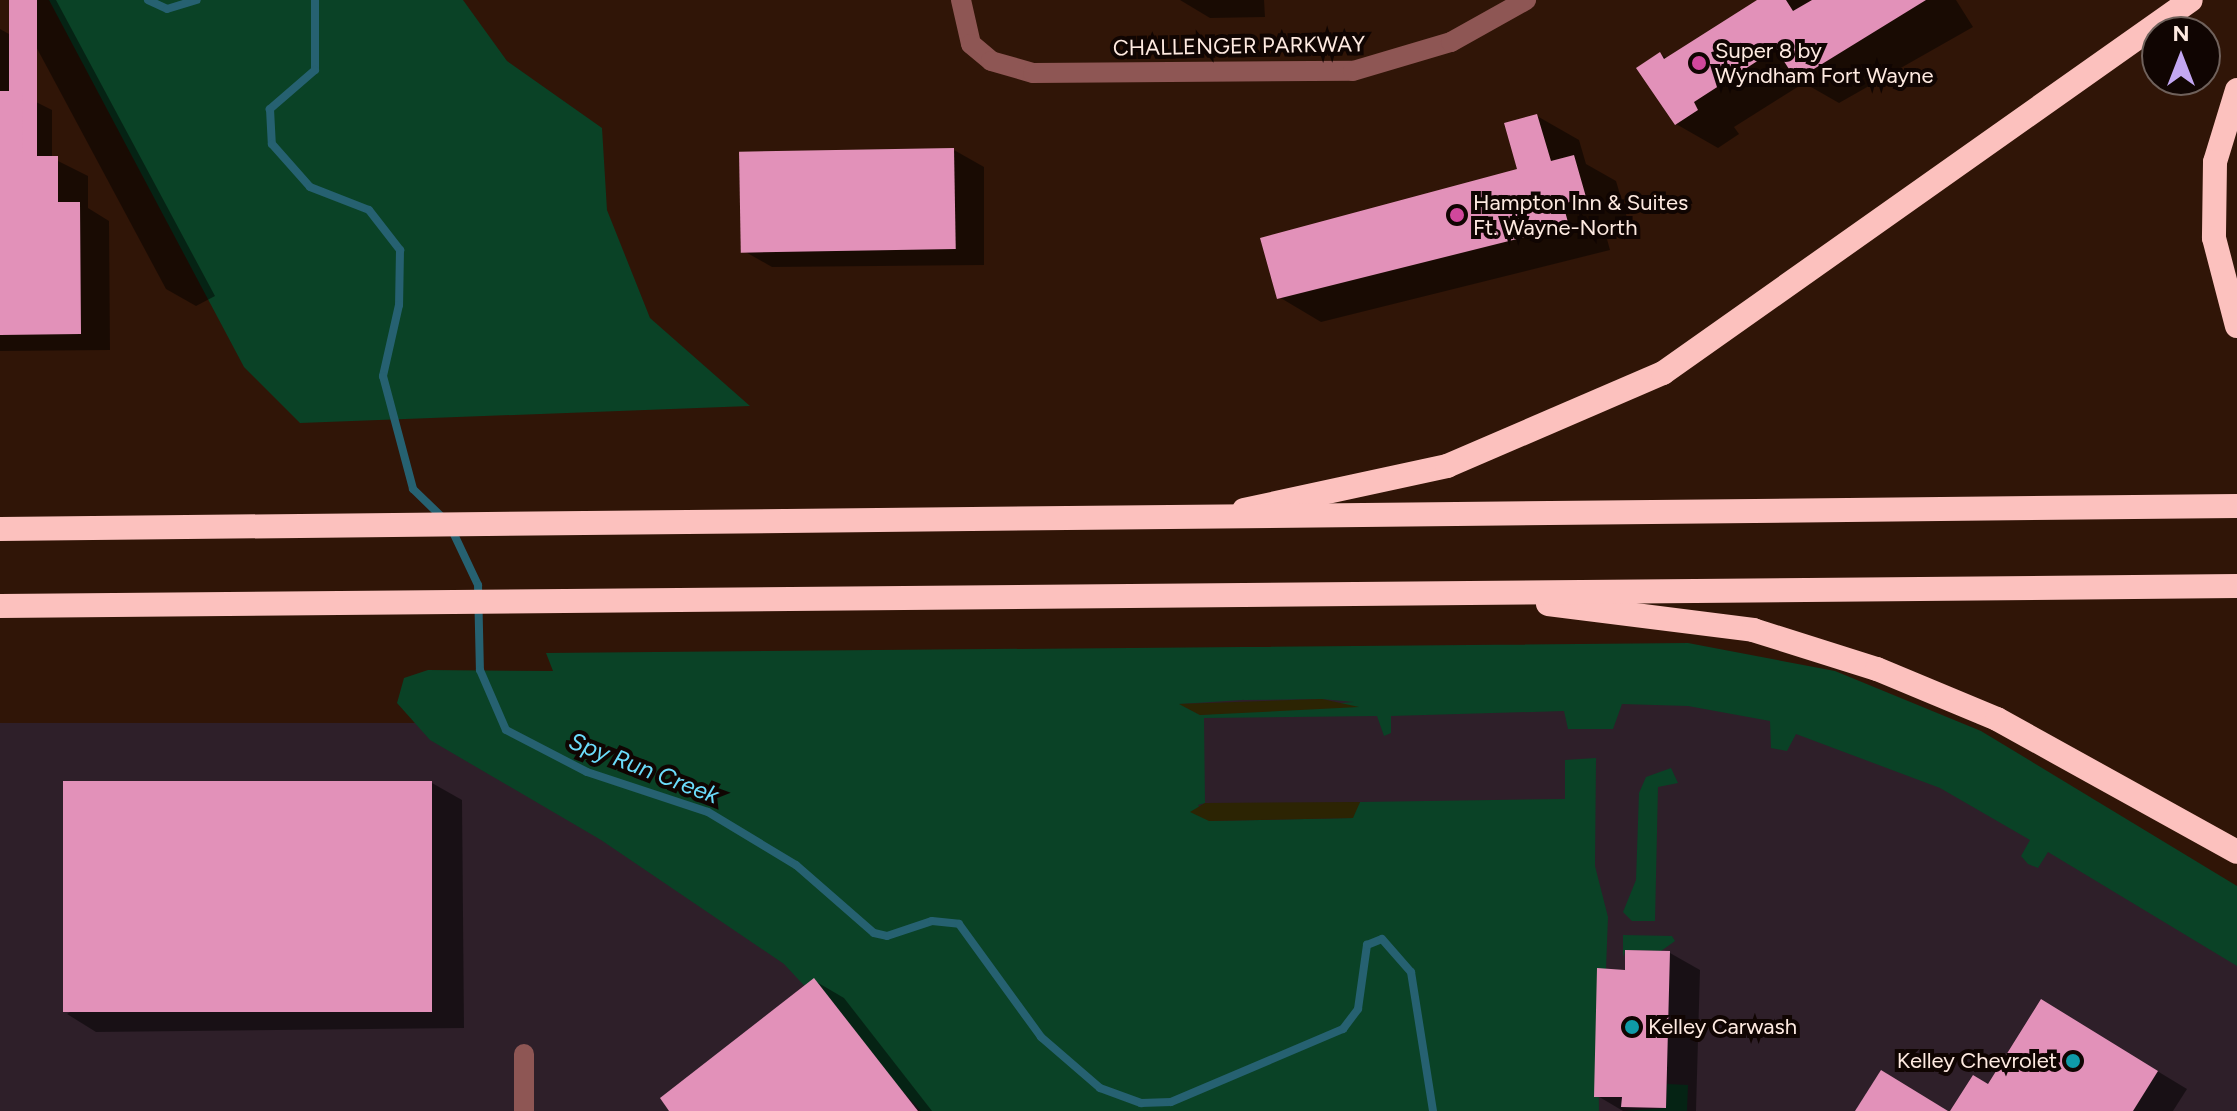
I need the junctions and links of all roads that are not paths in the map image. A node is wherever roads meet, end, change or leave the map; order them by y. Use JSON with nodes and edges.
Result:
{"nodes":[{"id":1,"x":961,"y":0,"type":"edge"},
{"id":2,"x":1526,"y":0,"type":"edge"},
{"id":3,"x":2191,"y":0,"type":"edge"},
{"id":4,"x":2237,"y":90,"type":"edge"},
{"id":5,"x":2237,"y":326,"type":"edge"},
{"id":6,"x":2237,"y":506,"type":"edge"},
{"id":7,"x":1222,"y":518,"type":"junction"},
{"id":8,"x":0,"y":529,"type":"edge"},
{"id":9,"x":2237,"y":586,"type":"edge"},
{"id":10,"x":1454,"y":592,"type":"junction"},
{"id":11,"x":0,"y":606,"type":"edge"},
{"id":12,"x":2237,"y":852,"type":"edge"},
{"id":13,"x":524,"y":1054,"type":"dead end"},
{"id":14,"x":524,"y":1111,"type":"edge"}],
"edges":[{"from":1,"to":2,"type":"street","name":"CHALLENGER PARKWAY"},
{"from":3,"to":7,"type":"highway"},
{"from":4,"to":5,"type":"highway"},
{"from":6,"to":7,"type":"highway"},
{"from":7,"to":8,"type":"highway"},
{"from":9,"to":10,"type":"highway"},
{"from":10,"to":11,"type":"highway"},
{"from":10,"to":12,"type":"highway"},
{"from":13,"to":14,"type":"street"}]}
